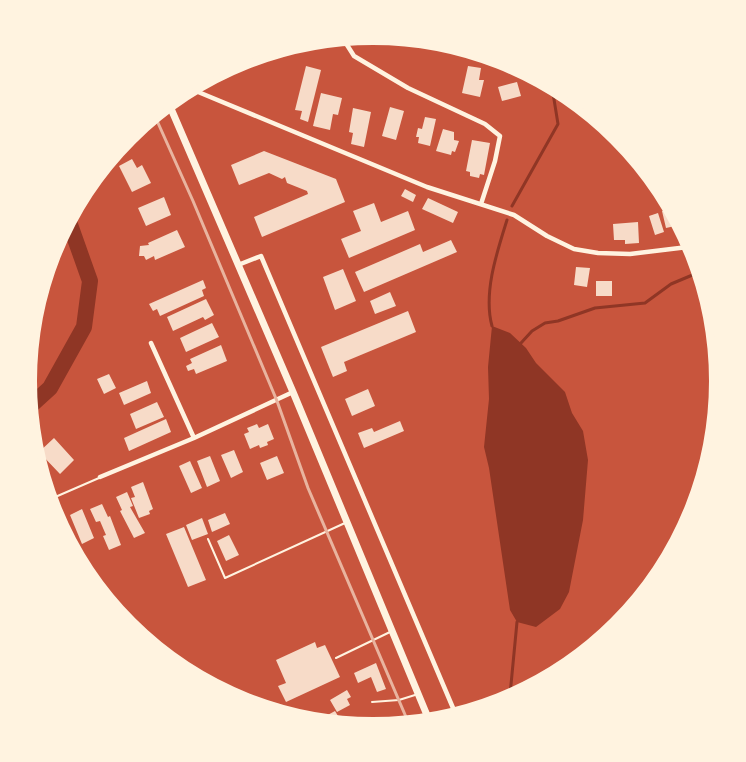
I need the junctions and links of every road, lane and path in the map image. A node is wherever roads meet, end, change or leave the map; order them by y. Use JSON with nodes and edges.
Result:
{"nodes":[{"id":1,"x":345,"y":43,"type":"edge"},
{"id":2,"x":196,"y":91,"type":"edge"},
{"id":3,"x":171,"y":108,"type":"edge"},
{"id":4,"x":481,"y":204,"type":"junction"},
{"id":5,"x":685,"y":247,"type":"edge"},
{"id":6,"x":238,"y":265,"type":"junction"},
{"id":7,"x":151,"y":343,"type":"dead end"},
{"id":8,"x":293,"y":392,"type":"junction"},
{"id":9,"x":194,"y":438,"type":"junction"},
{"id":10,"x":100,"y":477,"type":"joint"},
{"id":11,"x":54,"y":498,"type":"edge"},
{"id":12,"x":347,"y":522,"type":"junction"},
{"id":13,"x":208,"y":539,"type":"dead end"},
{"id":14,"x":392,"y":631,"type":"junction"},
{"id":15,"x":336,"y":658,"type":"dead end"},
{"id":16,"x":418,"y":694,"type":"junction"},
{"id":17,"x":372,"y":702,"type":"dead end"},
{"id":18,"x":454,"y":711,"type":"edge"},
{"id":19,"x":427,"y":716,"type":"edge"}],
"edges":[{"from":1,"to":4,"type":"street"},
{"from":2,"to":4,"type":"street"},
{"from":3,"to":6,"type":"highway"},
{"from":4,"to":5,"type":"street"},
{"from":6,"to":8,"type":"highway"},
{"from":6,"to":18,"type":"street"},
{"from":7,"to":9,"type":"street"},
{"from":8,"to":9,"type":"street"},
{"from":8,"to":12,"type":"highway"},
{"from":9,"to":10,"type":"street"},
{"from":10,"to":11,"type":"lane"},
{"from":12,"to":13,"type":"lane"},
{"from":12,"to":14,"type":"highway"},
{"from":14,"to":15,"type":"lane"},
{"from":14,"to":16,"type":"highway"},
{"from":16,"to":17,"type":"lane"},
{"from":16,"to":19,"type":"highway"}]}
